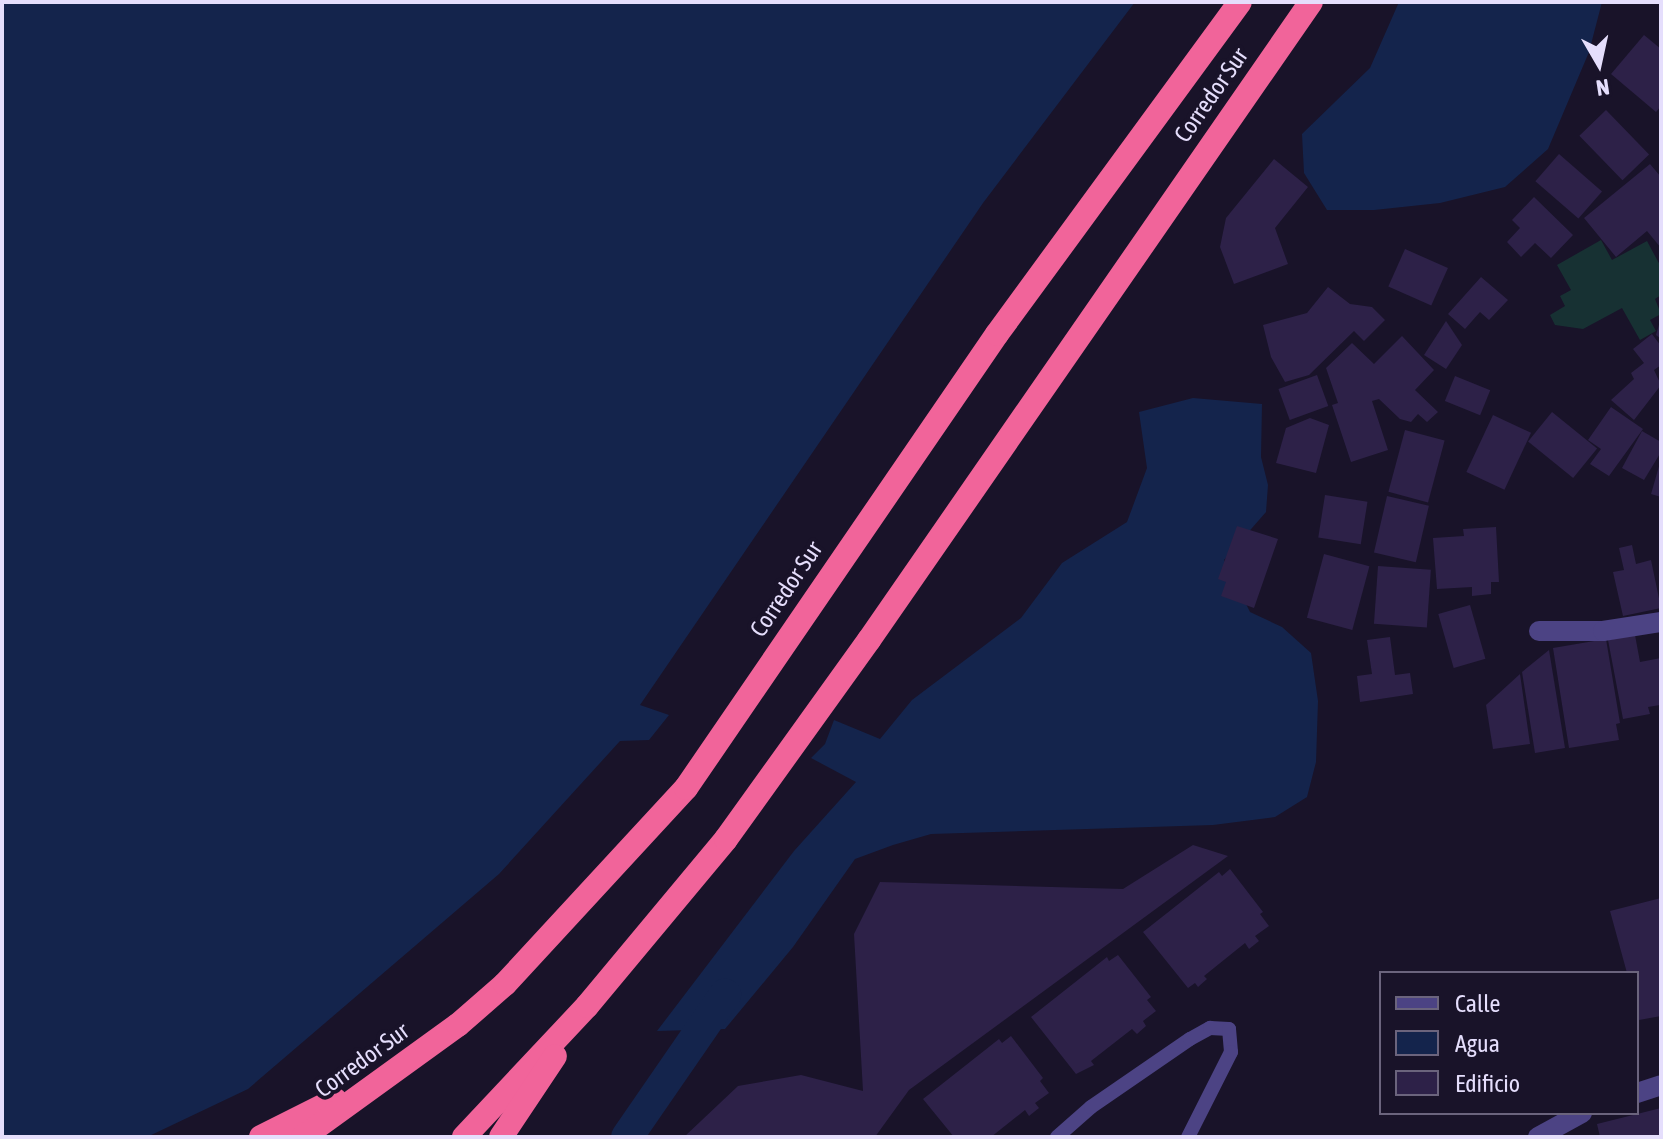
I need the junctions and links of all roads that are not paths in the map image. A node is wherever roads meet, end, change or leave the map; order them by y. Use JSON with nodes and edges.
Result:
{"nodes":[{"id":1,"x":1240,"y":2,"type":"edge"},
{"id":2,"x":1311,"y":2,"type":"edge"},
{"id":3,"x":1661,"y":622,"type":"edge"},
{"id":4,"x":1539,"y":631,"type":"dead end"},
{"id":5,"x":587,"y":1006,"type":"junction"},
{"id":6,"x":408,"y":1062,"type":"junction"},
{"id":7,"x":1661,"y":1085,"type":"edge"},
{"id":8,"x":1639,"y":1092,"type":"edge"},
{"id":9,"x":1578,"y":1115,"type":"edge"},
{"id":10,"x":261,"y":1137,"type":"edge"},
{"id":11,"x":303,"y":1137,"type":"edge"},
{"id":12,"x":464,"y":1137,"type":"edge"},
{"id":13,"x":501,"y":1137,"type":"edge"},
{"id":14,"x":1057,"y":1137,"type":"edge"},
{"id":15,"x":1188,"y":1137,"type":"edge"},
{"id":16,"x":1538,"y":1137,"type":"edge"}],
"edges":[{"from":1,"to":6,"type":"highway","name":"Corredor Sur"},
{"from":2,"to":5,"type":"highway","name":"Corredor Sur"},
{"from":3,"to":4,"type":"street"},
{"from":5,"to":12,"type":"highway","name":"Corredor Sur"},
{"from":5,"to":13,"type":"highway"},
{"from":6,"to":10,"type":"highway"},
{"from":6,"to":11,"type":"highway","name":"Corredor Sur"},
{"from":7,"to":8,"type":"street"},
{"from":9,"to":16,"type":"street"},
{"from":14,"to":15,"type":"lane"}]}
